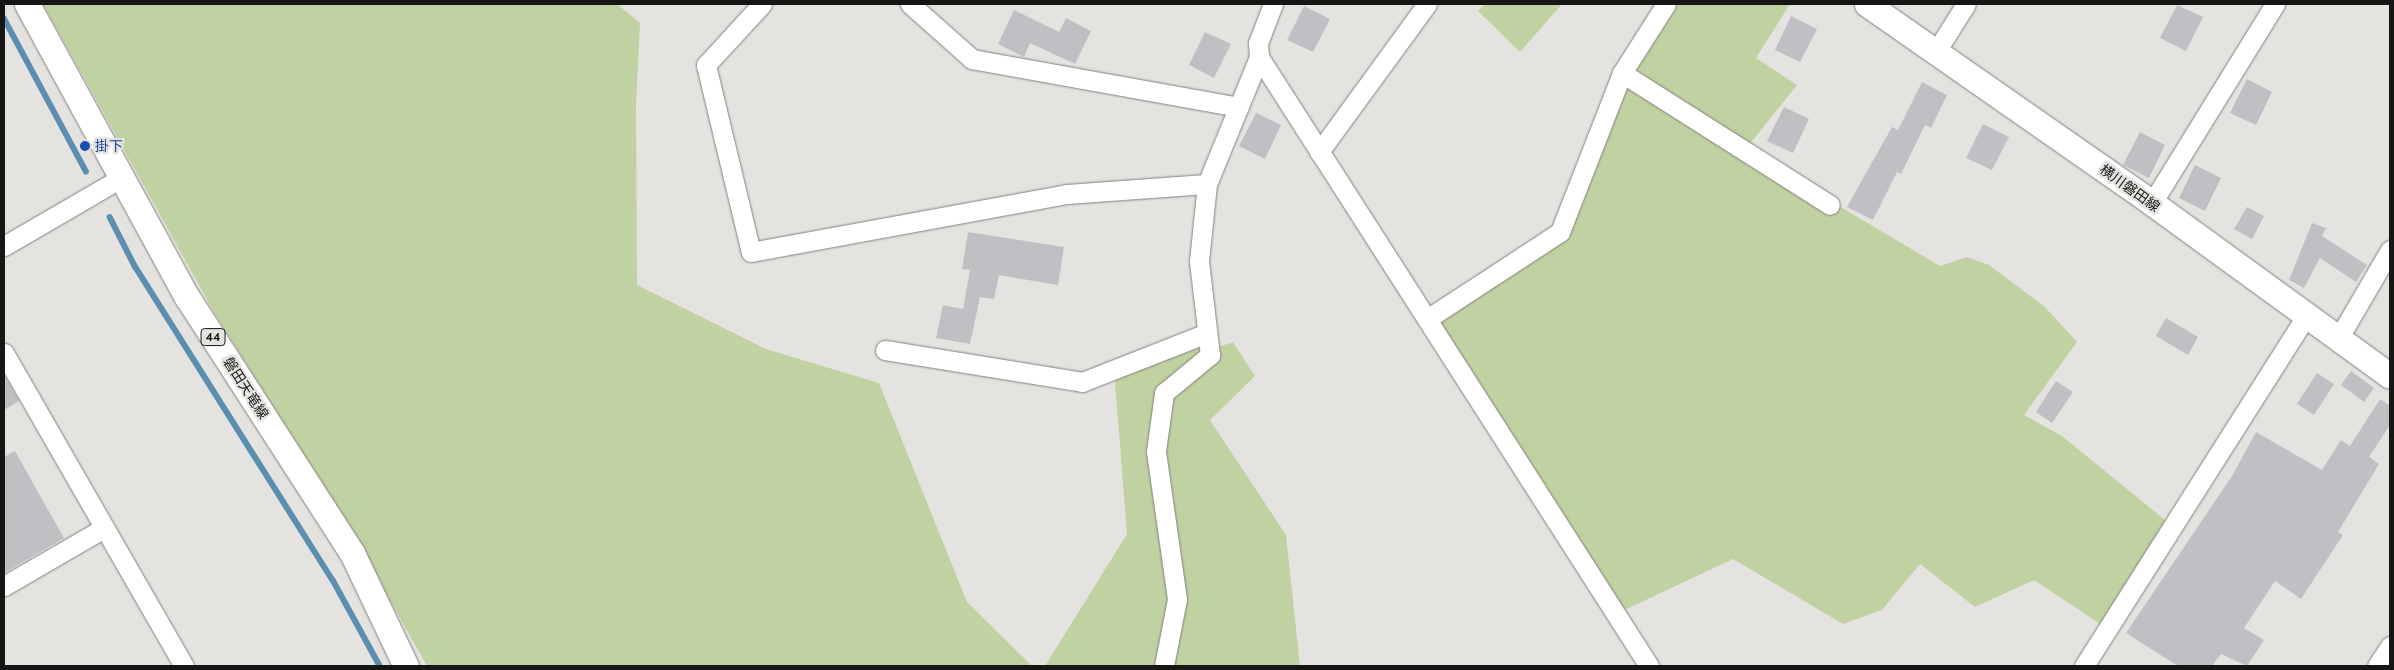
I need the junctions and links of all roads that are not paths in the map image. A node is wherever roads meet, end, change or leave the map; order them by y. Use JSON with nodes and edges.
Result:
{"nodes":[{"id":1,"x":27,"y":4,"type":"edge"},
{"id":2,"x":762,"y":4,"type":"edge"},
{"id":3,"x":910,"y":4,"type":"edge"},
{"id":4,"x":1273,"y":4,"type":"edge"},
{"id":5,"x":1427,"y":4,"type":"edge"},
{"id":6,"x":1666,"y":4,"type":"edge"},
{"id":7,"x":1867,"y":4,"type":"edge"},
{"id":8,"x":1966,"y":4,"type":"edge"},
{"id":9,"x":2275,"y":4,"type":"edge"},
{"id":10,"x":1938,"y":50,"type":"junction"},
{"id":11,"x":1259,"y":57,"type":"junction"},
{"id":12,"x":1622,"y":73,"type":"junction"},
{"id":13,"x":1239,"y":106,"type":"junction"},
{"id":14,"x":1319,"y":152,"type":"junction"},
{"id":15,"x":119,"y":178,"type":"junction"},
{"id":16,"x":1207,"y":184,"type":"junction"},
{"id":17,"x":2152,"y":202,"type":"junction"},
{"id":18,"x":1830,"y":205,"type":"dead end"},
{"id":19,"x":4,"y":246,"type":"edge"},
{"id":20,"x":2390,"y":250,"type":"edge"},
{"id":21,"x":2306,"y":316,"type":"junction"},
{"id":22,"x":1427,"y":319,"type":"junction"},
{"id":23,"x":1208,"y":332,"type":"junction"},
{"id":24,"x":2338,"y":339,"type":"junction"},
{"id":25,"x":886,"y":350,"type":"dead end"},
{"id":26,"x":4,"y":353,"type":"edge"},
{"id":27,"x":2390,"y":376,"type":"edge"},
{"id":28,"x":104,"y":528,"type":"junction"},
{"id":29,"x":4,"y":586,"type":"edge"},
{"id":30,"x":2390,"y":646,"type":"edge"},
{"id":31,"x":184,"y":666,"type":"edge"},
{"id":32,"x":406,"y":666,"type":"edge"},
{"id":33,"x":1164,"y":666,"type":"edge"},
{"id":34,"x":1649,"y":666,"type":"edge"},
{"id":35,"x":2084,"y":666,"type":"edge"},
{"id":36,"x":2377,"y":666,"type":"edge"}],
"edges":[{"from":1,"to":15,"type":"main road","name":"磐田天竜線","number":"44"},
{"from":2,"to":16,"type":"street"},
{"from":3,"to":13,"type":"street"},
{"from":4,"to":11,"type":"street"},
{"from":5,"to":14,"type":"street"},
{"from":6,"to":12,"type":"street"},
{"from":7,"to":10,"type":"main road","name":"横川磐田線"},
{"from":8,"to":10,"type":"street"},
{"from":9,"to":17,"type":"street"},
{"from":10,"to":17,"type":"main road","name":"横川磐田線"},
{"from":11,"to":13,"type":"street"},
{"from":11,"to":14,"type":"street"},
{"from":12,"to":18,"type":"street"},
{"from":12,"to":22,"type":"street"},
{"from":13,"to":16,"type":"street"},
{"from":14,"to":22,"type":"street"},
{"from":15,"to":19,"type":"street"},
{"from":15,"to":32,"type":"main road","name":"磐田天竜線","number":"44"},
{"from":16,"to":23,"type":"street"},
{"from":17,"to":21,"type":"main road","name":"横川磐田線"},
{"from":20,"to":24,"type":"street"},
{"from":21,"to":24,"type":"main road","name":"横川磐田線"},
{"from":21,"to":35,"type":"street"},
{"from":22,"to":34,"type":"street"},
{"from":23,"to":25,"type":"street"},
{"from":23,"to":33,"type":"street"},
{"from":24,"to":27,"type":"main road","name":"横川磐田線"},
{"from":26,"to":28,"type":"street"},
{"from":28,"to":29,"type":"street"},
{"from":28,"to":31,"type":"street"},
{"from":30,"to":36,"type":"street"}]}
